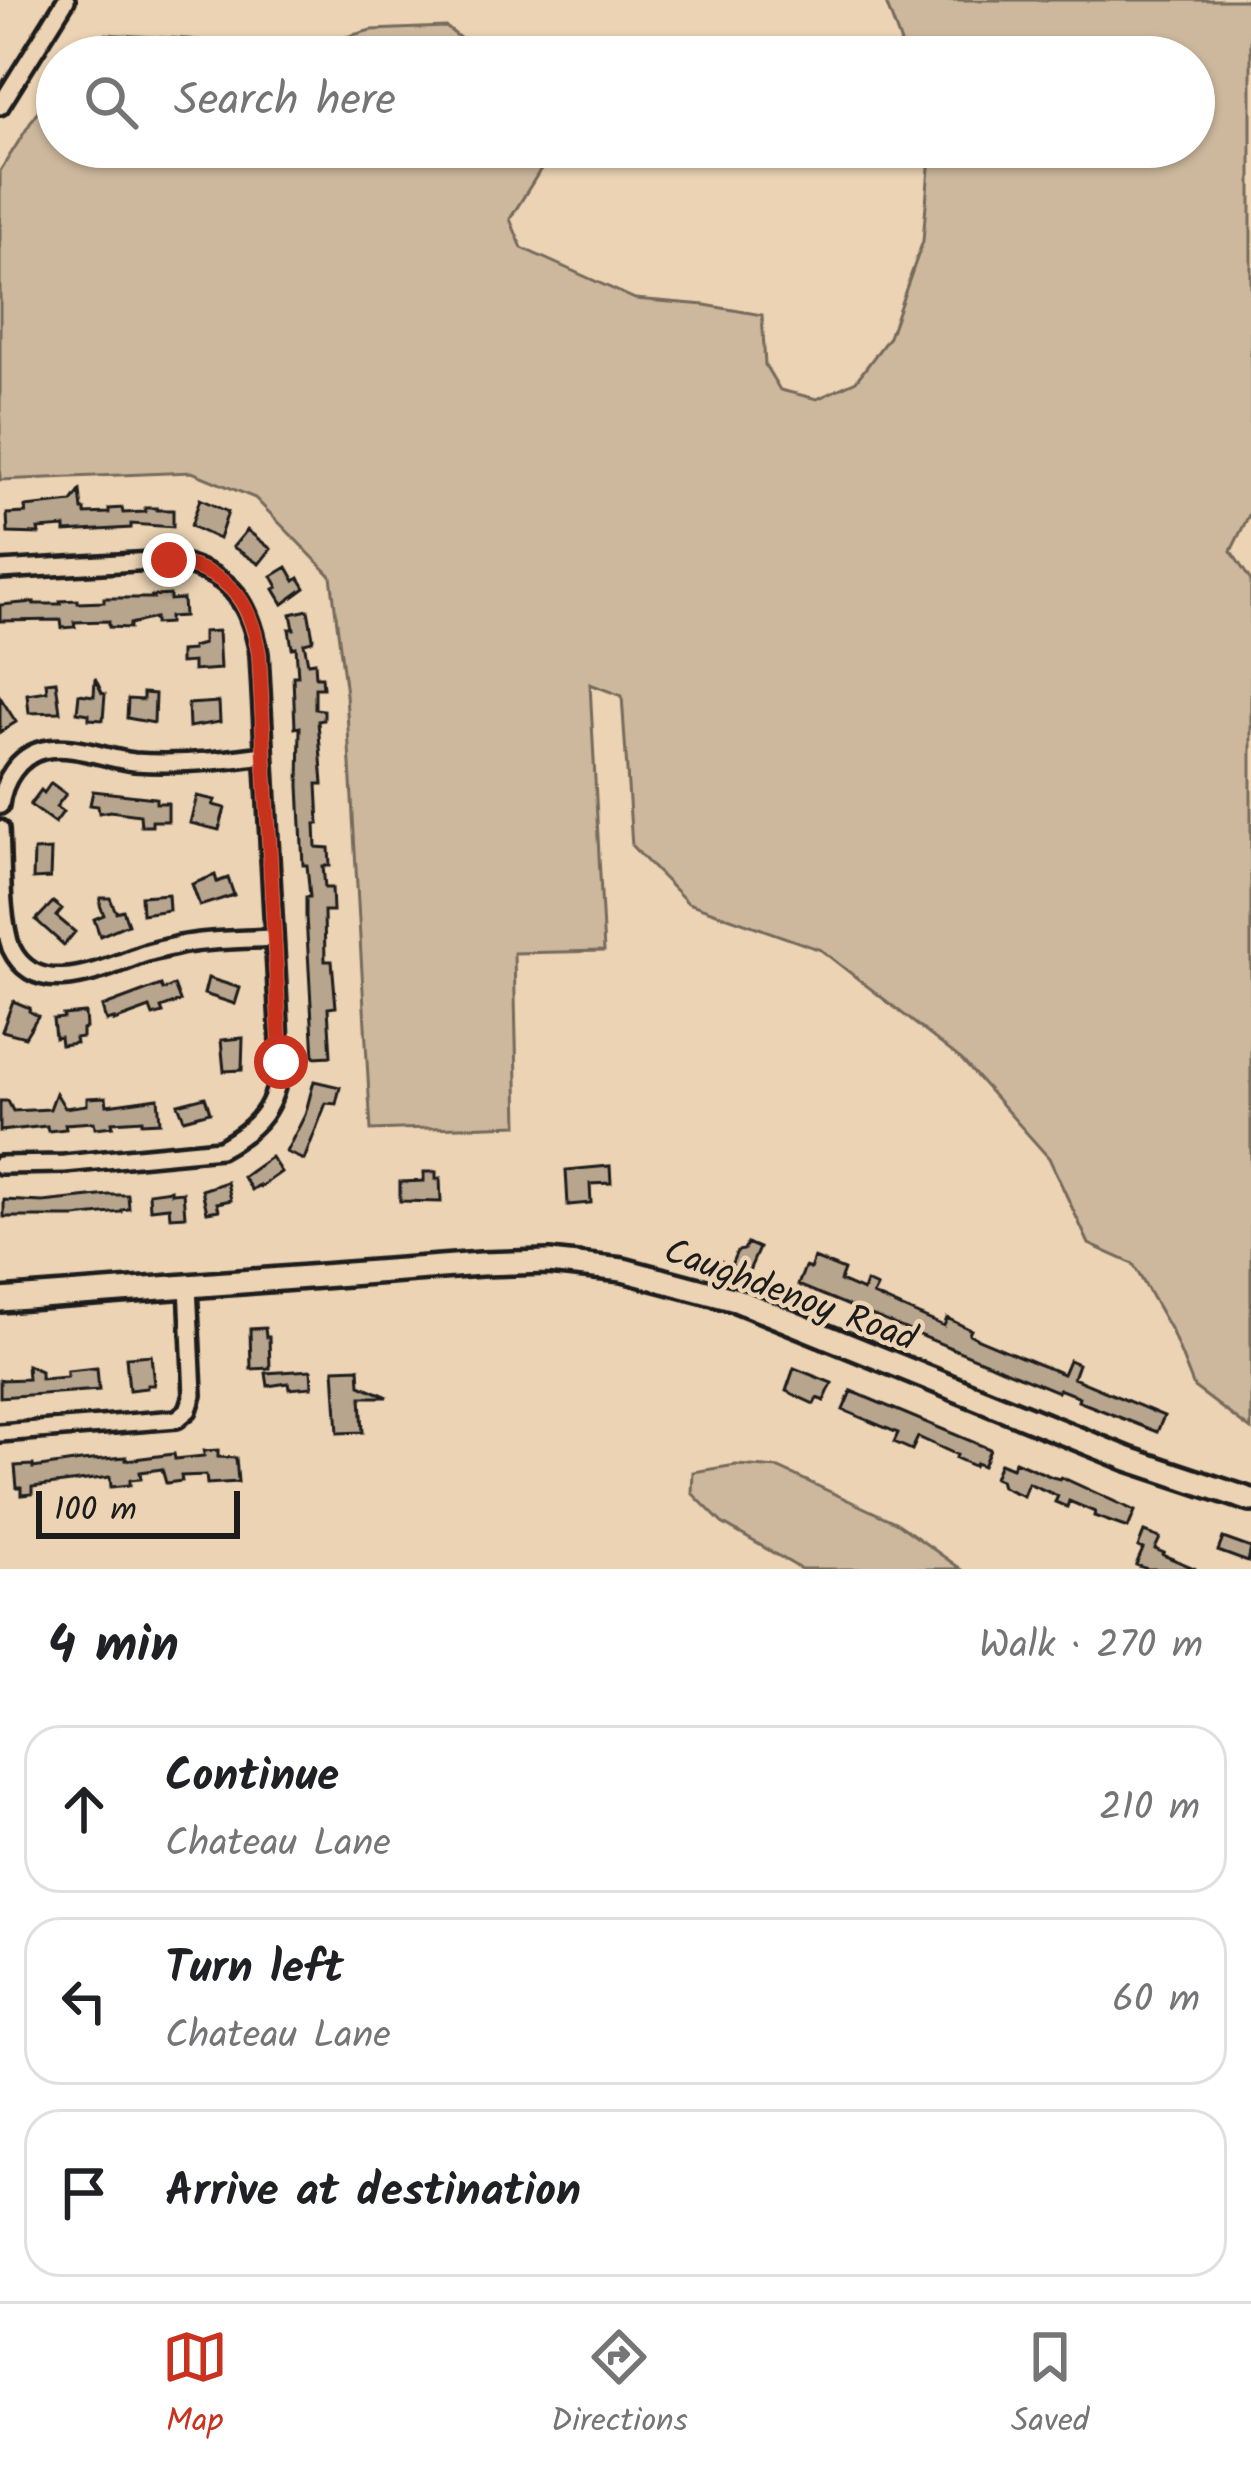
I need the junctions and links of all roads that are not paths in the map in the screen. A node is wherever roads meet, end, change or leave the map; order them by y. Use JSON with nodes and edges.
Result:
{"nodes":[{"id":1,"x":66,"y":0,"type":"edge"},
{"id":2,"x":44,"y":36,"type":"edge"},
{"id":3,"x":36,"y":48,"type":"edge"},
{"id":4,"x":0,"y":106,"type":"edge"},
{"id":5,"x":0,"y":570,"type":"edge"},
{"id":6,"x":264,"y":755,"type":"junction"},
{"id":7,"x":0,"y":805,"type":"edge"},
{"id":8,"x":0,"y":829,"type":"edge"},
{"id":9,"x":272,"y":938,"type":"junction"},
{"id":10,"x":0,"y":1165,"type":"edge"},
{"id":11,"x":188,"y":1285,"type":"junction"},
{"id":12,"x":0,"y":1300,"type":"edge"},
{"id":13,"x":0,"y":1433,"type":"edge"},
{"id":14,"x":1251,"y":1500,"type":"edge"}],
"edges":[{"from":1,"to":2,"type":"street"},
{"from":3,"to":4,"type":"street"},
{"from":5,"to":6,"type":"street"},
{"from":6,"to":7,"type":"street"},
{"from":6,"to":9,"type":"street"},
{"from":8,"to":9,"type":"street"},
{"from":9,"to":10,"type":"street"},
{"from":11,"to":12,"type":"street","name":"Caughdenoy Road"},
{"from":11,"to":13,"type":"street"},
{"from":11,"to":14,"type":"street","name":"Caughdenoy Road"}]}
